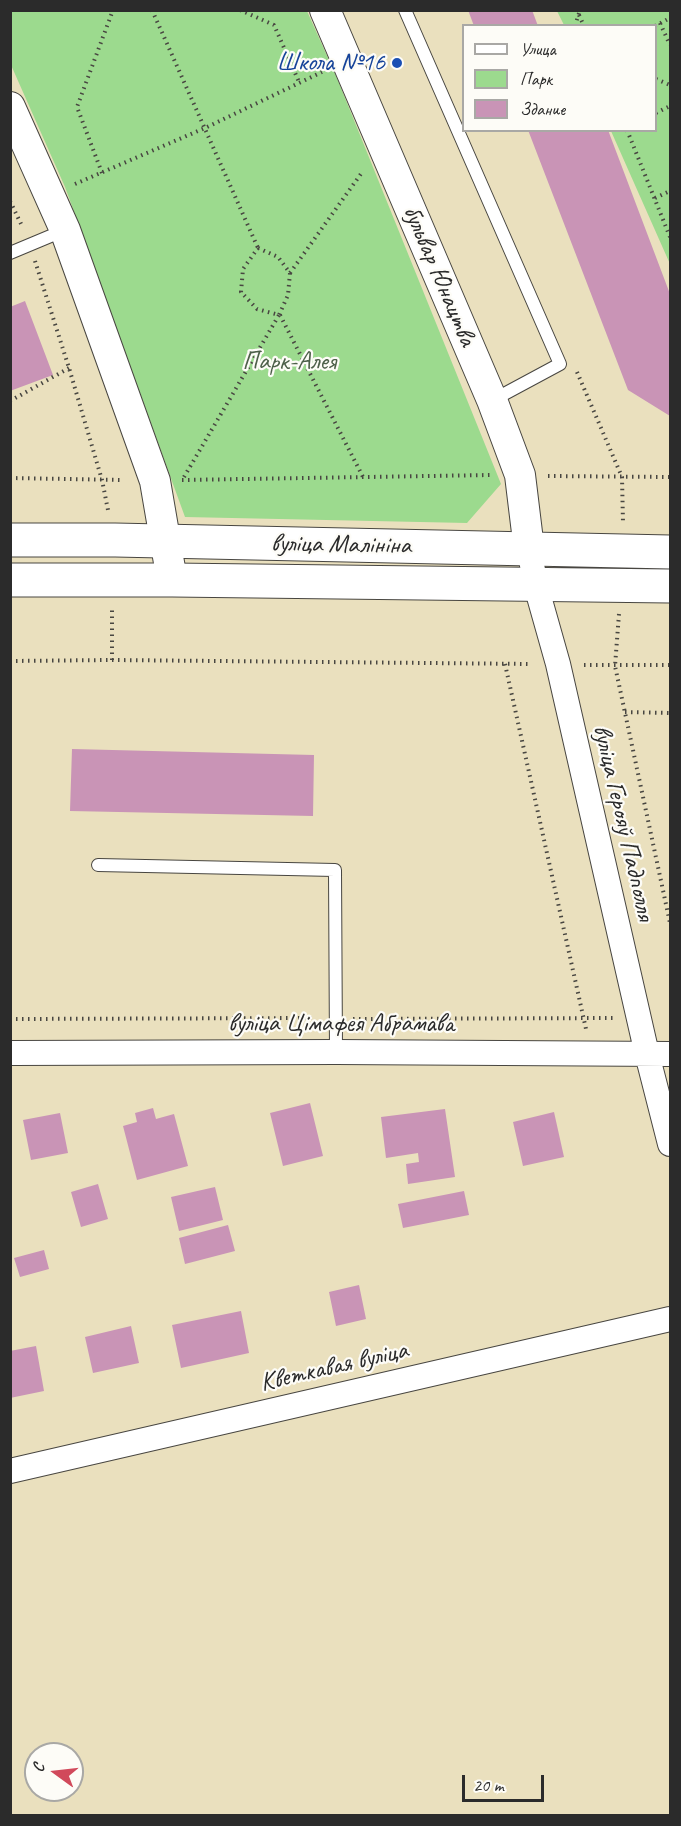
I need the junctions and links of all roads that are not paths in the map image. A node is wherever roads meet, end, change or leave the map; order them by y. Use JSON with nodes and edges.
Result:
{"nodes":[{"id":1,"x":325,"y":10,"type":"edge"},
{"id":2,"x":405,"y":10,"type":"edge"},
{"id":3,"x":10,"y":107,"type":"edge"},
{"id":4,"x":65,"y":230,"type":"junction"},
{"id":5,"x":10,"y":253,"type":"edge"},
{"id":6,"x":492,"y":400,"type":"junction"},
{"id":7,"x":10,"y":540,"type":"edge"},
{"id":8,"x":166,"y":541,"type":"junction"},
{"id":9,"x":529,"y":549,"type":"junction"},
{"id":10,"x":670,"y":552,"type":"edge"},
{"id":11,"x":10,"y":580,"type":"edge"},
{"id":12,"x":172,"y":580,"type":"junction"},
{"id":13,"x":536,"y":586,"type":"junction"},
{"id":14,"x":670,"y":586,"type":"edge"},
{"id":15,"x":98,"y":865,"type":"dead end"},
{"id":16,"x":336,"y":1052,"type":"junction"},
{"id":17,"x":10,"y":1053,"type":"edge"},
{"id":18,"x":646,"y":1053,"type":"junction"},
{"id":19,"x":670,"y":1054,"type":"edge"},
{"id":20,"x":670,"y":1144,"type":"edge"},
{"id":21,"x":670,"y":1319,"type":"edge"},
{"id":22,"x":10,"y":1471,"type":"edge"}],
"edges":[{"from":1,"to":6,"type":"street","name":"бульвар Юнацтва"},
{"from":2,"to":6,"type":"lane"},
{"from":3,"to":4,"type":"street"},
{"from":4,"to":5,"type":"lane"},
{"from":4,"to":8,"type":"street"},
{"from":6,"to":9,"type":"street","name":"бульвар Юнацтва"},
{"from":7,"to":8,"type":"main road","name":"вуліца Малініна"},
{"from":8,"to":9,"type":"main road","name":"вуліца Малініна"},
{"from":8,"to":12,"type":"street"},
{"from":9,"to":10,"type":"main road","name":"вуліца Малініна"},
{"from":9,"to":13,"type":"street","name":"вуліца Герояў Падполля"},
{"from":11,"to":12,"type":"main road","name":"вуліца Малініна"},
{"from":12,"to":13,"type":"main road","name":"вуліца Малініна"},
{"from":13,"to":14,"type":"main road","name":"вуліца Малініна"},
{"from":13,"to":18,"type":"street","name":"вуліца Герояў Падполля"},
{"from":15,"to":16,"type":"lane"},
{"from":16,"to":17,"type":"street","name":"вуліца Цімафея Абрамава"},
{"from":16,"to":18,"type":"street","name":"вуліца Цімафея Абрамава"},
{"from":18,"to":19,"type":"street","name":"вуліца Цімафея Абрамава"},
{"from":18,"to":20,"type":"street","name":"вуліца Герояў Падполля"},
{"from":21,"to":22,"type":"street","name":"Кветкавая вуліца"}]}
